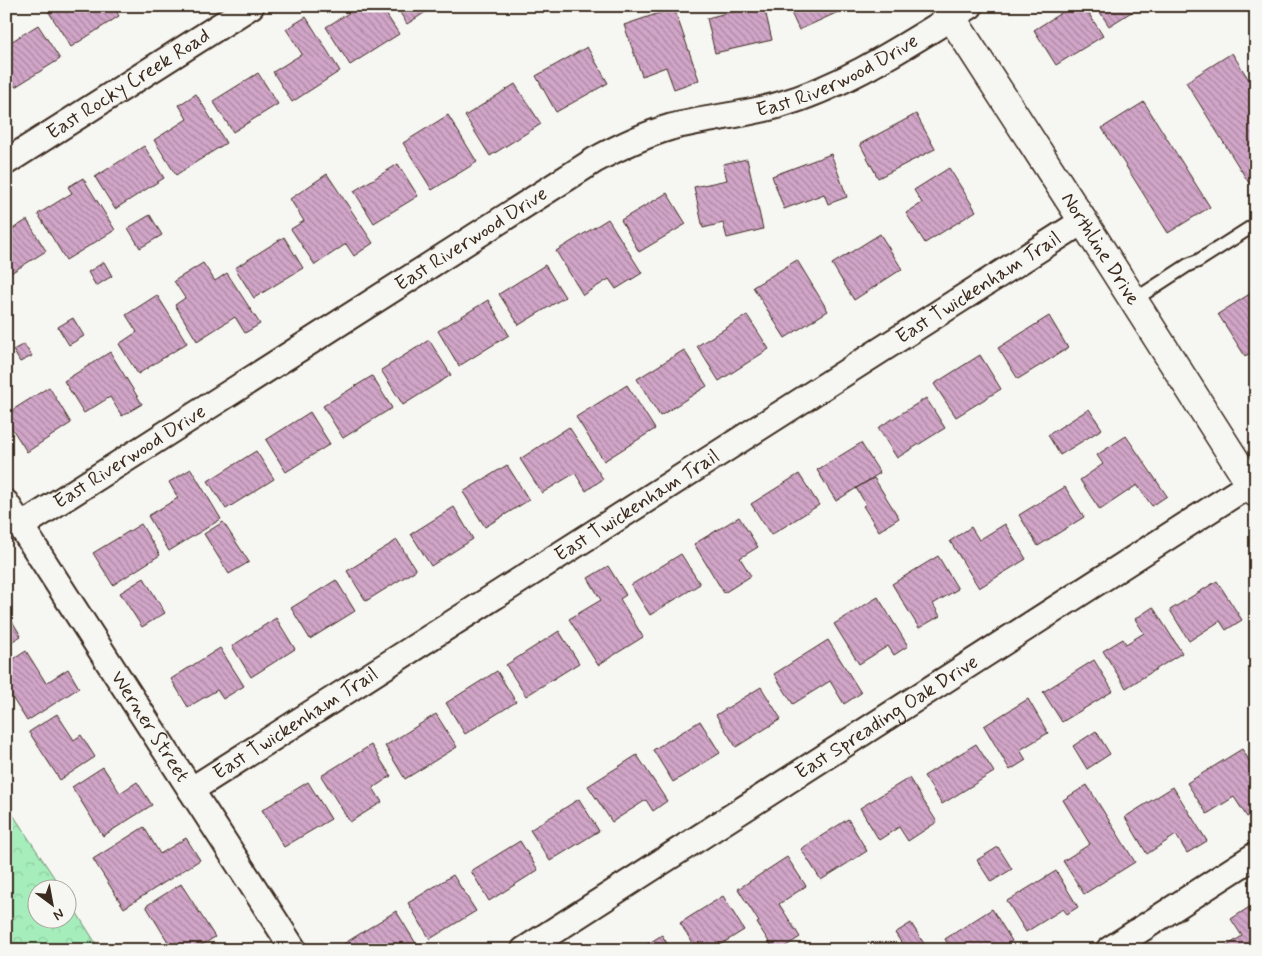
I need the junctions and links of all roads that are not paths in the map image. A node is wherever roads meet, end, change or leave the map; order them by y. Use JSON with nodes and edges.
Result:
{"nodes":[{"id":1,"x":250,"y":6,"type":"edge"},
{"id":2,"x":955,"y":10,"type":"edge"},
{"id":3,"x":6,"y":162,"type":"edge"},
{"id":4,"x":1083,"y":220,"type":"junction"},
{"id":5,"x":1256,"y":224,"type":"edge"},
{"id":6,"x":1134,"y":300,"type":"junction"},
{"id":7,"x":1253,"y":488,"type":"edge"},
{"id":8,"x":6,"y":503,"type":"edge"},
{"id":9,"x":21,"y":526,"type":"junction"},
{"id":10,"x":191,"y":790,"type":"junction"},
{"id":11,"x":1256,"y":855,"type":"edge"},
{"id":12,"x":294,"y":950,"type":"edge"},
{"id":13,"x":524,"y":950,"type":"edge"},
{"id":14,"x":1109,"y":950,"type":"edge"}],
"edges":[{"from":1,"to":3,"type":"street","name":"East Rocky Creek Road"},
{"from":2,"to":4,"type":"street","name":"Northline Drive"},
{"from":2,"to":9,"type":"street","name":"East Riverwood Drive"},
{"from":4,"to":6,"type":"street","name":"Northline Drive"},
{"from":4,"to":10,"type":"street","name":"East Twickenham Trail"},
{"from":5,"to":6,"type":"lane"},
{"from":6,"to":7,"type":"street","name":"Northline Drive"},
{"from":7,"to":13,"type":"street","name":"East Spreading Oak Drive"},
{"from":8,"to":9,"type":"street","name":"Werner Street"},
{"from":9,"to":10,"type":"street","name":"Werner Street"},
{"from":10,"to":12,"type":"street","name":"Werner Street"},
{"from":11,"to":14,"type":"street"}]}
